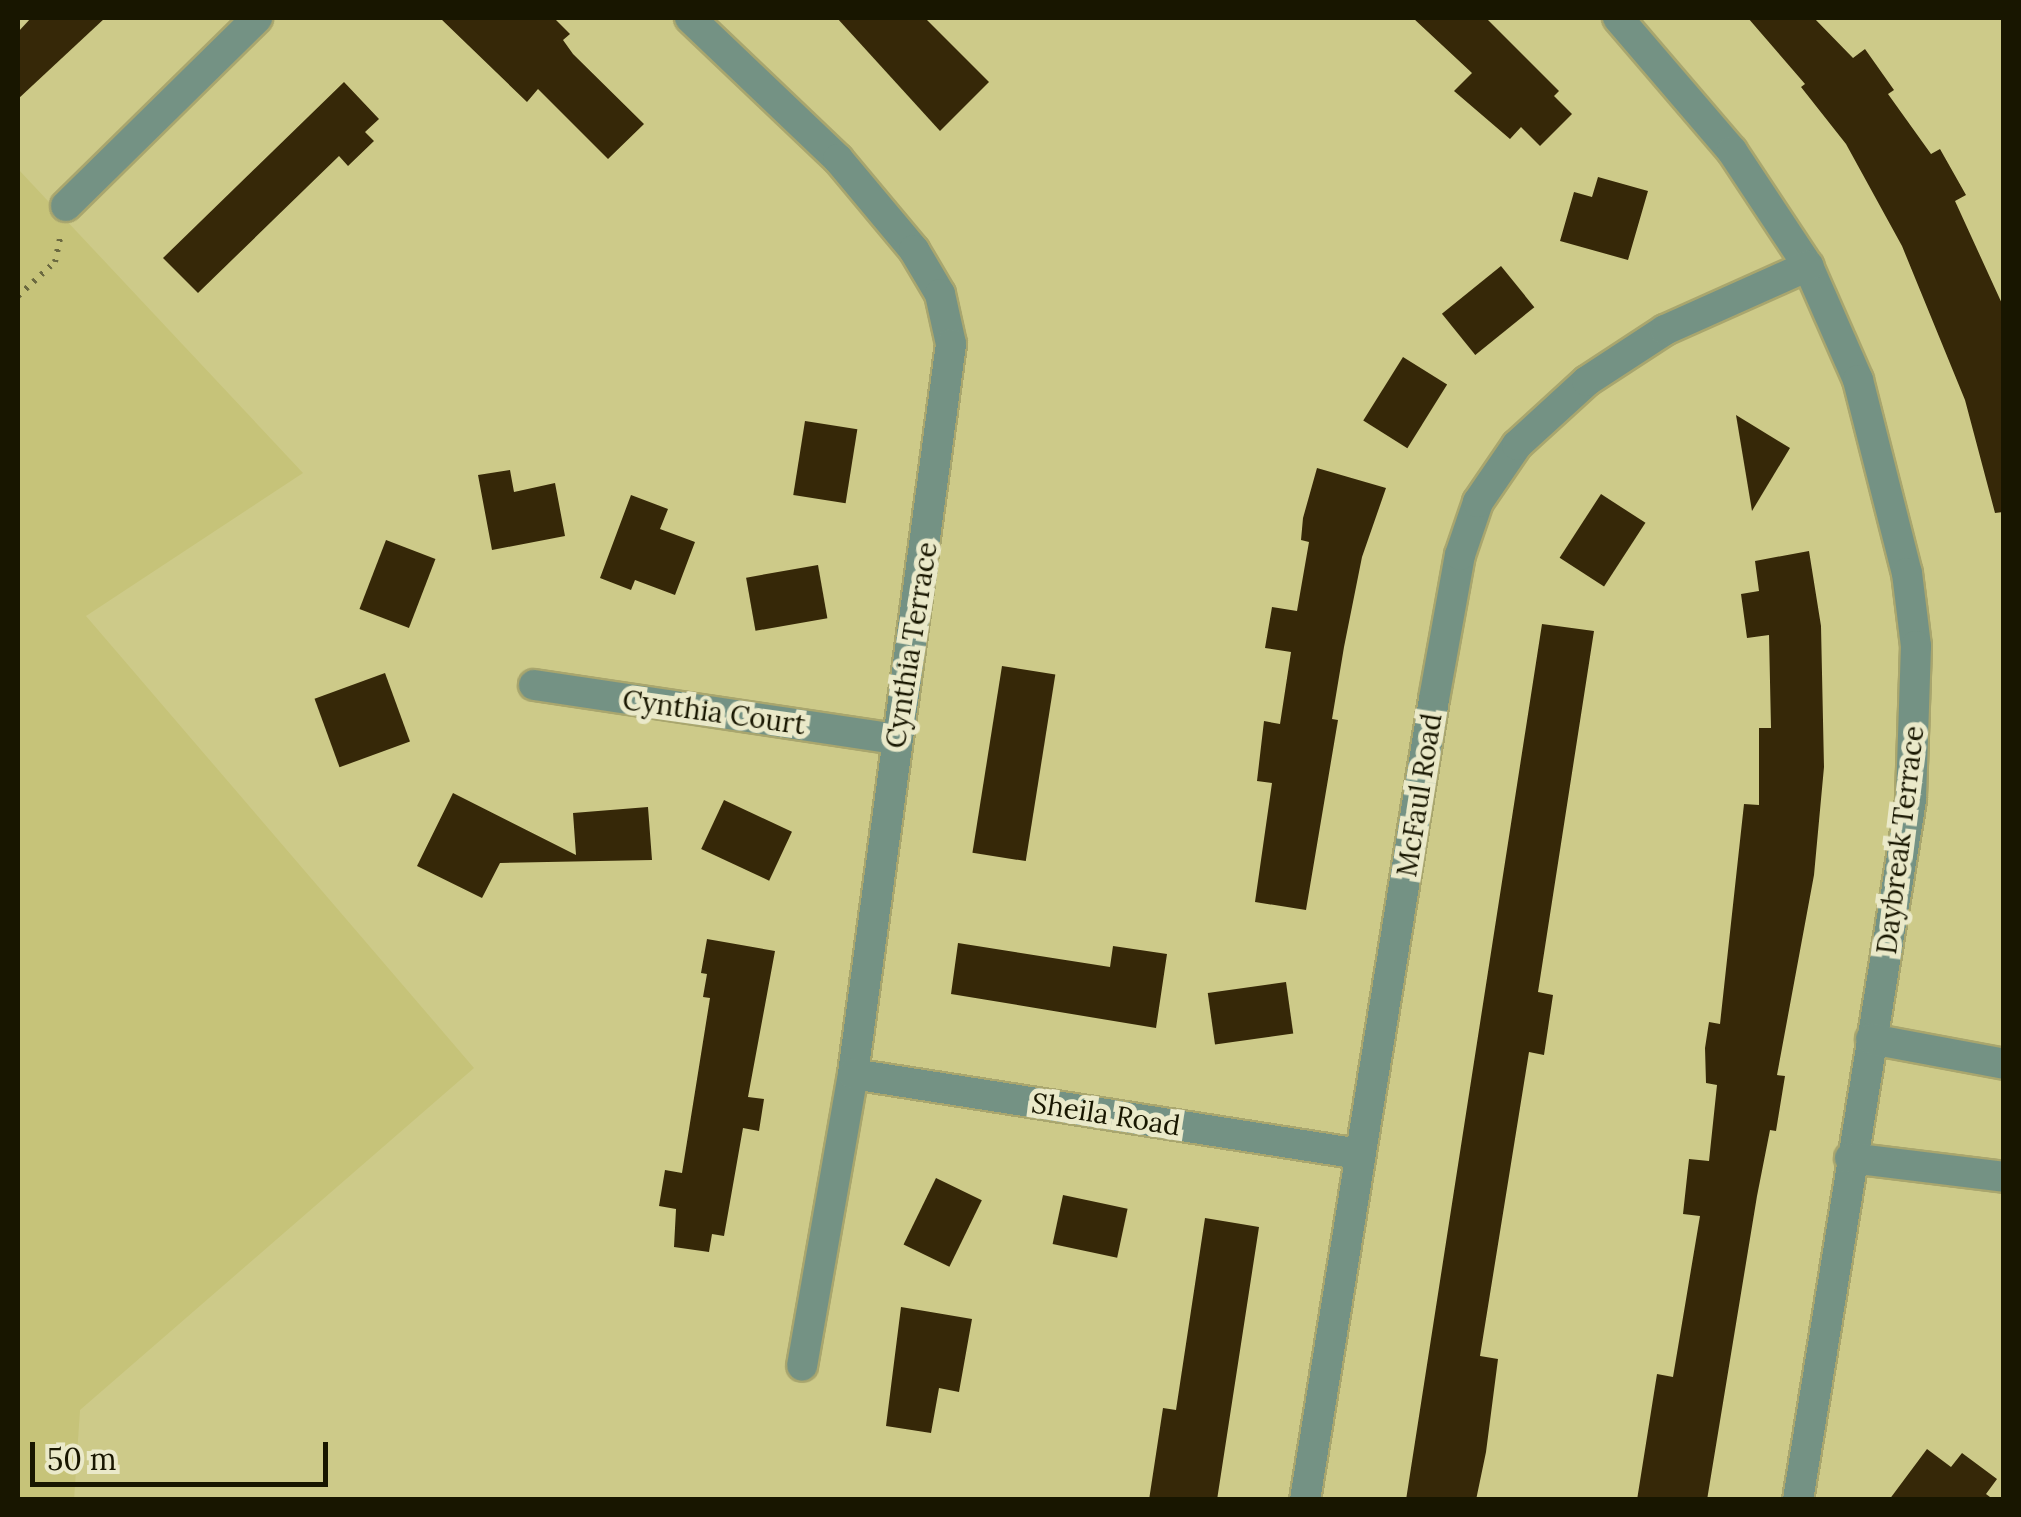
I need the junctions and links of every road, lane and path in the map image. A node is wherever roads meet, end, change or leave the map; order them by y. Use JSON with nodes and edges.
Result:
{"nodes":[{"id":1,"x":258,"y":18,"type":"edge"},
{"id":2,"x":690,"y":18,"type":"edge"},
{"id":3,"x":1618,"y":18,"type":"edge"},
{"id":4,"x":66,"y":206,"type":"joint"},
{"id":5,"x":1808,"y":266,"type":"junction"},
{"id":6,"x":18,"y":296,"type":"edge"},
{"id":7,"x":534,"y":685,"type":"dead end"},
{"id":8,"x":895,"y":739,"type":"junction"},
{"id":9,"x":1872,"y":1039,"type":"junction"},
{"id":10,"x":2004,"y":1064,"type":"edge"},
{"id":11,"x":853,"y":1074,"type":"junction"},
{"id":12,"x":1358,"y":1154,"type":"junction"},
{"id":13,"x":1850,"y":1158,"type":"junction"},
{"id":14,"x":2004,"y":1177,"type":"edge"},
{"id":15,"x":802,"y":1366,"type":"dead end"},
{"id":16,"x":1305,"y":1500,"type":"edge"},
{"id":17,"x":1798,"y":1500,"type":"edge"}],
"edges":[{"from":1,"to":4,"type":"street"},
{"from":2,"to":8,"type":"street","name":"Cynthia Terrace"},
{"from":3,"to":5,"type":"street","name":"Daybreak Terrace"},
{"from":4,"to":6,"type":"path"},
{"from":5,"to":9,"type":"street","name":"Daybreak Terrace"},
{"from":5,"to":12,"type":"street","name":"McFaul Road"},
{"from":7,"to":8,"type":"street","name":"Cynthia Court"},
{"from":8,"to":11,"type":"street","name":"Cynthia Terrace"},
{"from":9,"to":10,"type":"street"},
{"from":9,"to":13,"type":"street","name":"Daybreak Terrace"},
{"from":11,"to":12,"type":"street","name":"Sheila Road"},
{"from":11,"to":15,"type":"street","name":"Cynthia Terrace"},
{"from":12,"to":16,"type":"street","name":"McFaul Road"},
{"from":13,"to":14,"type":"street"},
{"from":13,"to":17,"type":"street","name":"Daybreak Terrace"}]}
